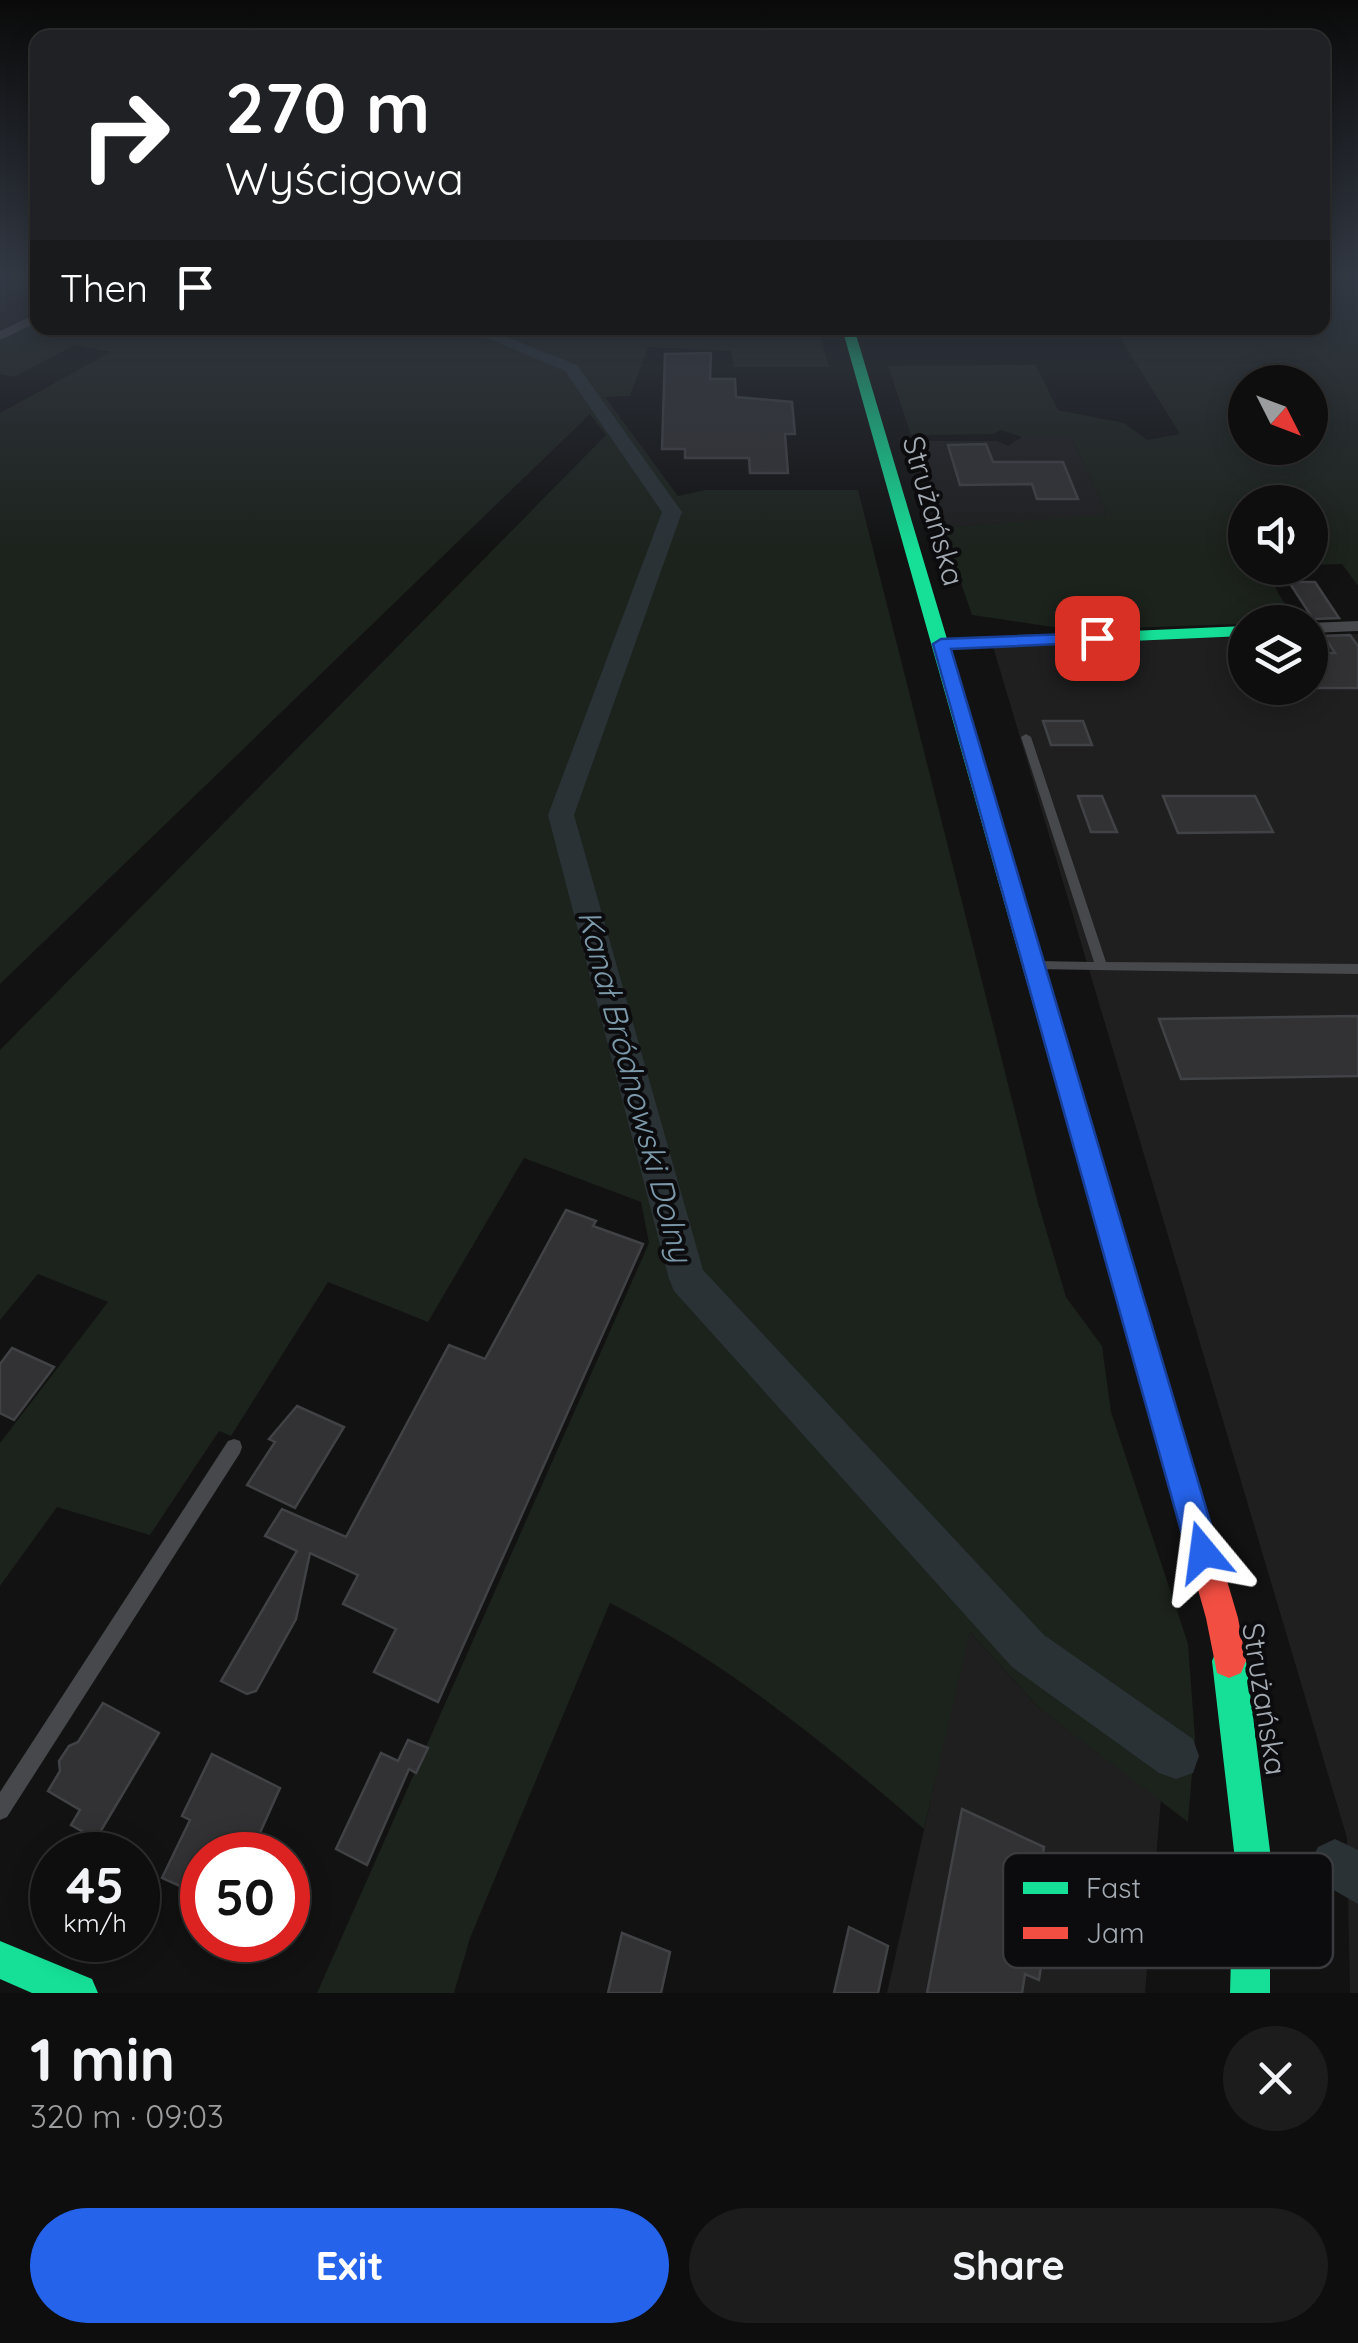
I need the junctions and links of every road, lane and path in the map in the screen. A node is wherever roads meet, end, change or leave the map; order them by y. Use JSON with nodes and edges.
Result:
{"nodes":[{"id":1,"x":860,"y":368,"type":"edge"},
{"id":2,"x":1358,"y":626,"type":"edge"},
{"id":3,"x":1328,"y":627,"type":"edge"},
{"id":4,"x":1228,"y":632,"type":"edge"},
{"id":5,"x":941,"y":644,"type":"junction"},
{"id":6,"x":1026,"y":736,"type":"dead end"},
{"id":7,"x":1035,"y":966,"type":"junction"},
{"id":8,"x":1102,"y":966,"type":"junction"},
{"id":9,"x":1358,"y":968,"type":"edge"},
{"id":10,"x":234,"y":1446,"type":"dead end"},
{"id":11,"x":0,"y":1810,"type":"edge"},
{"id":12,"x":1254,"y":1853,"type":"edge"},
{"id":13,"x":0,"y":1960,"type":"edge"},
{"id":14,"x":1253,"y":1968,"type":"edge"},
{"id":15,"x":78,"y":1993,"type":"edge"},
{"id":16,"x":1250,"y":1993,"type":"edge"}],
"edges":[{"from":1,"to":5,"type":"main road","name":"Strużańska"},
{"from":2,"to":3,"type":"street"},
{"from":4,"to":5,"type":"main road"},
{"from":5,"to":7,"type":"main road","name":"Strużańska"},
{"from":6,"to":8,"type":"lane"},
{"from":7,"to":8,"type":"lane"},
{"from":7,"to":12,"type":"main road","name":"Strużańska"},
{"from":8,"to":9,"type":"lane"},
{"from":10,"to":11,"type":"lane"},
{"from":13,"to":15,"type":"main road"},
{"from":14,"to":16,"type":"main road","name":"Strużańska"}]}
